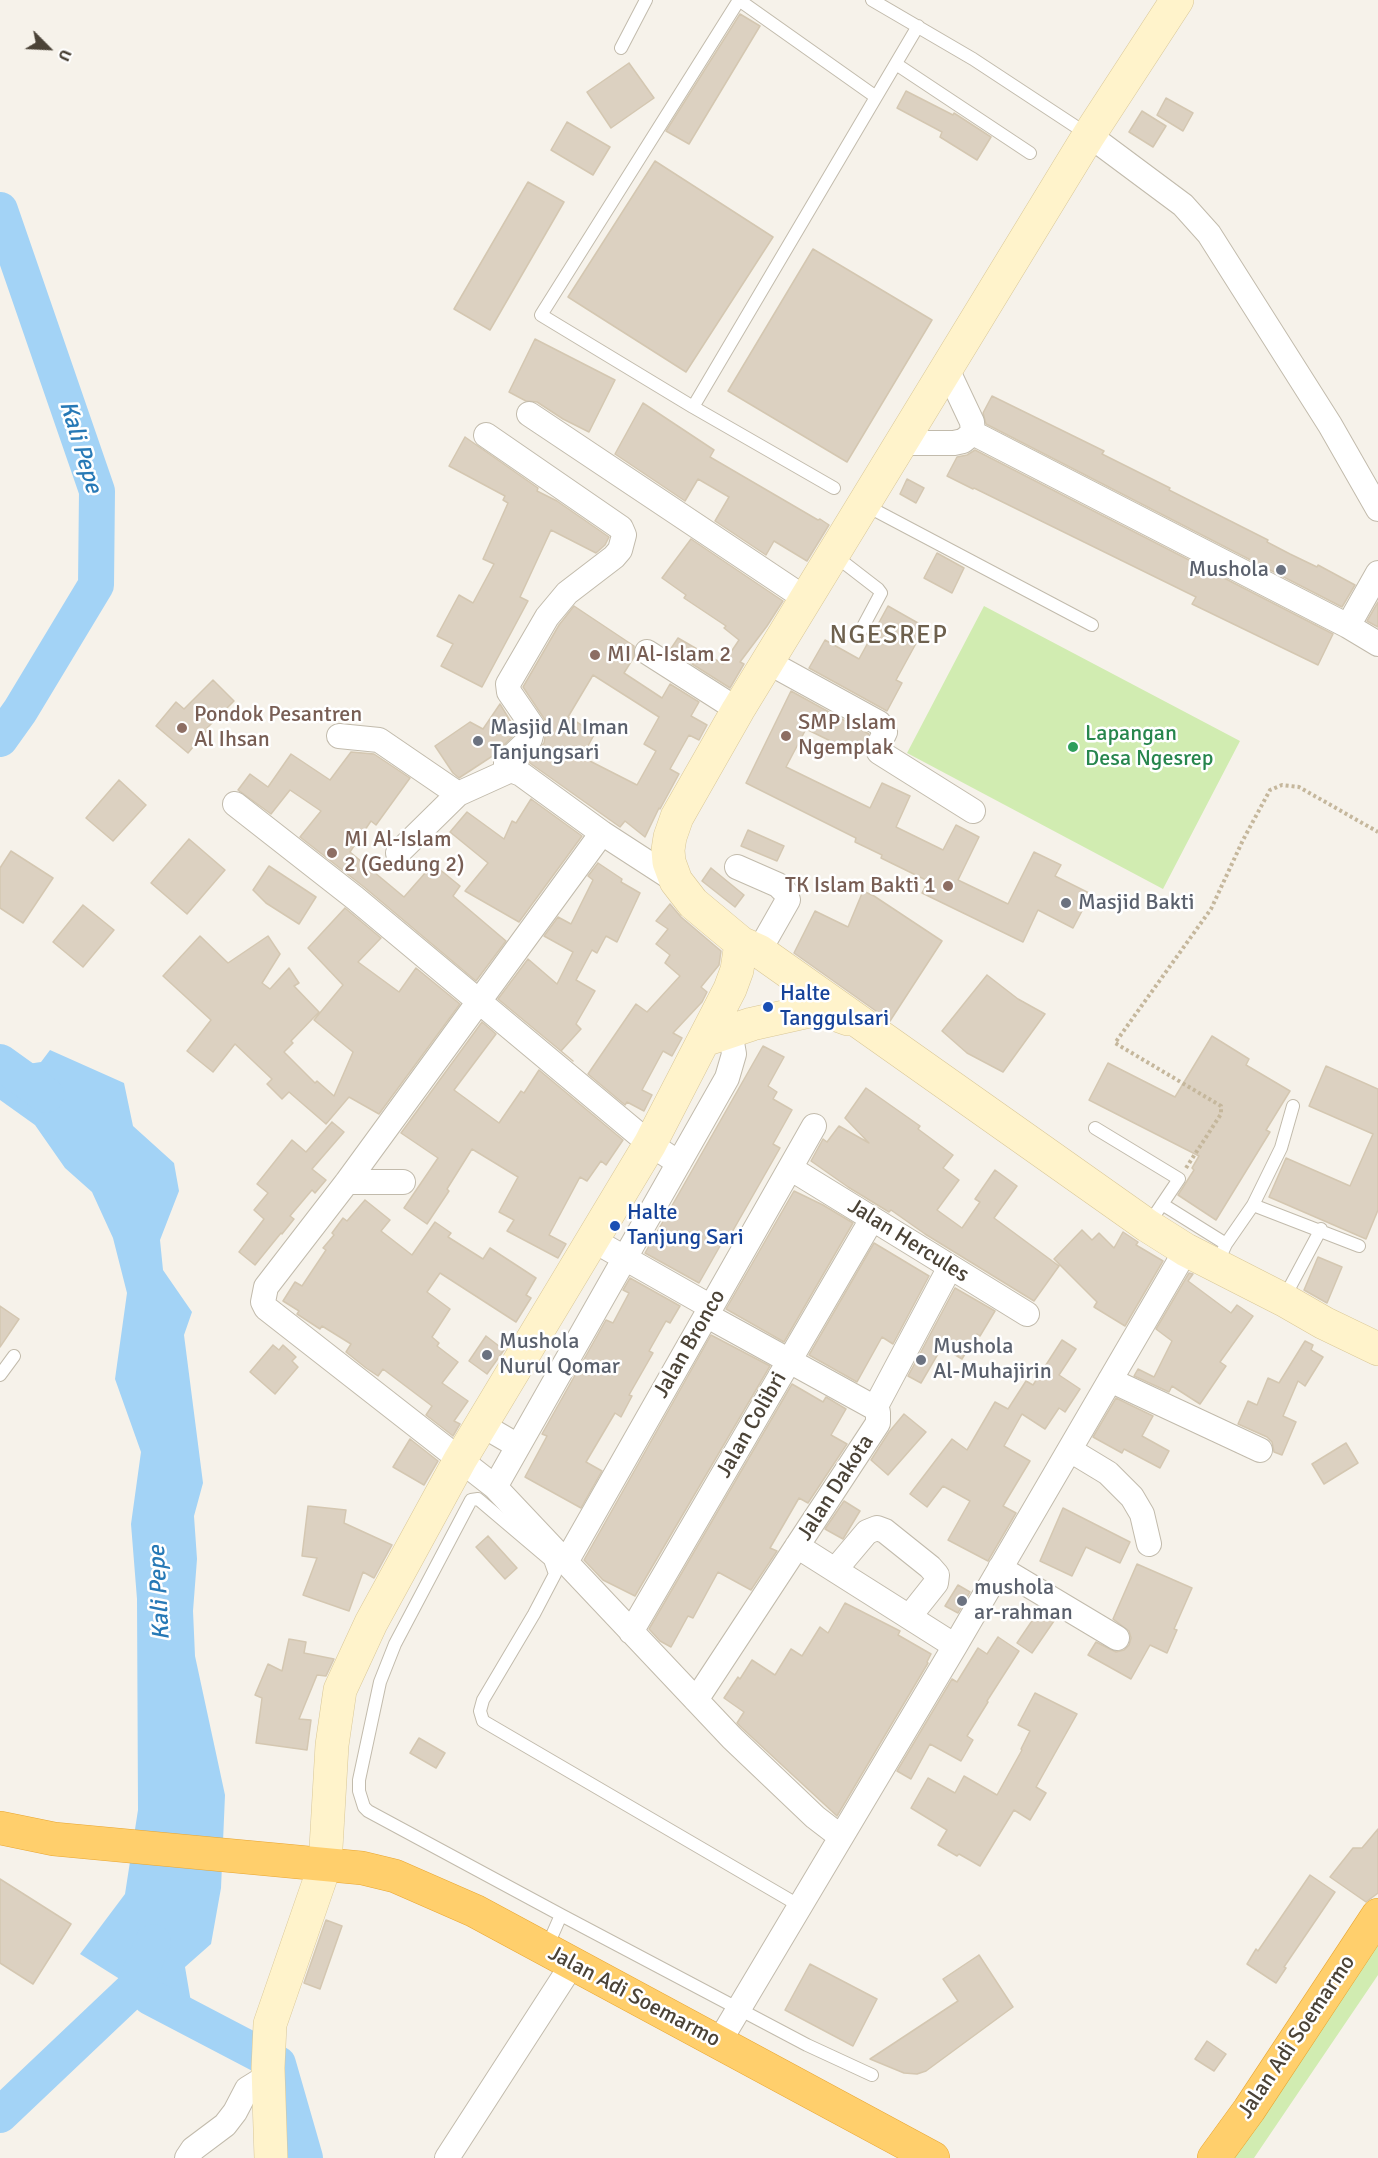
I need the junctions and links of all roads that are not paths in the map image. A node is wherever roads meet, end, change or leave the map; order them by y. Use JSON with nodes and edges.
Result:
{"nodes":[{"id":1,"x":646,"y":0,"type":"edge"},
{"id":2,"x":872,"y":0,"type":"edge"},
{"id":3,"x":1177,"y":0,"type":"edge"},
{"id":4,"x":918,"y":26,"type":"junction"},
{"id":5,"x":621,"y":48,"type":"dead end"},
{"id":6,"x":896,"y":64,"type":"junction"},
{"id":7,"x":876,"y":97,"type":"junction"},
{"id":8,"x":1089,"y":135,"type":"junction"},
{"id":9,"x":1030,"y":153,"type":"dead end"},
{"id":10,"x":947,"y":369,"type":"junction"},
{"id":11,"x":693,"y":407,"type":"junction"},
{"id":12,"x":529,"y":414,"type":"dead end"},
{"id":13,"x":973,"y":433,"type":"junction"},
{"id":14,"x":486,"y":435,"type":"dead end"},
{"id":15,"x":902,"y":442,"type":"junction"},
{"id":16,"x":834,"y":488,"type":"dead end"},
{"id":17,"x":864,"y":504,"type":"junction"},
{"id":18,"x":1378,"y":509,"type":"edge"},
{"id":19,"x":833,"y":554,"type":"junction"},
{"id":20,"x":1378,"y":573,"type":"edge"},
{"id":21,"x":806,"y":599,"type":"junction"},
{"id":22,"x":1092,"y":625,"type":"dead end"},
{"id":23,"x":1348,"y":626,"type":"junction"},
{"id":24,"x":858,"y":636,"type":"dead end"},
{"id":25,"x":1378,"y":644,"type":"edge"},
{"id":26,"x":647,"y":652,"type":"dead end"},
{"id":27,"x":768,"y":662,"type":"junction"},
{"id":28,"x":738,"y":710,"type":"junction"},
{"id":29,"x":339,"y":736,"type":"dead end"},
{"id":30,"x":506,"y":771,"type":"junction"},
{"id":31,"x":458,"y":794,"type":"junction"},
{"id":32,"x":235,"y":804,"type":"dead end"},
{"id":33,"x":973,"y":811,"type":"dead end"},
{"id":34,"x":602,"y":833,"type":"junction"},
{"id":35,"x":398,"y":853,"type":"dead end"},
{"id":36,"x":737,"y":867,"type":"dead end"},
{"id":37,"x":676,"y":881,"type":"junction"},
{"id":38,"x":750,"y":947,"type":"junction"},
{"id":39,"x":479,"y":1002,"type":"junction"},
{"id":40,"x":869,"y":1028,"type":"junction"},
{"id":41,"x":717,"y":1036,"type":"junction"},
{"id":42,"x":1293,"y":1106,"type":"dead end"},
{"id":43,"x":814,"y":1126,"type":"dead end"},
{"id":44,"x":1095,"y":1128,"type":"dead end"},
{"id":45,"x":650,"y":1144,"type":"junction"},
{"id":46,"x":679,"y":1163,"type":"junction"},
{"id":47,"x":790,"y":1168,"type":"junction"},
{"id":48,"x":347,"y":1182,"type":"junction"},
{"id":49,"x":403,"y":1182,"type":"dead end"},
{"id":50,"x":1253,"y":1205,"type":"junction"},
{"id":51,"x":1155,"y":1215,"type":"junction"},
{"id":52,"x":872,"y":1219,"type":"junction"},
{"id":53,"x":1321,"y":1229,"type":"junction"},
{"id":54,"x":593,"y":1240,"type":"junction"},
{"id":55,"x":1359,"y":1246,"type":"dead end"},
{"id":56,"x":1186,"y":1250,"type":"junction"},
{"id":57,"x":1221,"y":1254,"type":"junction"},
{"id":58,"x":625,"y":1258,"type":"junction"},
{"id":59,"x":950,"y":1267,"type":"junction"},
{"id":60,"x":1284,"y":1300,"type":"junction"},
{"id":61,"x":708,"y":1311,"type":"junction"},
{"id":62,"x":1027,"y":1314,"type":"dead end"},
{"id":63,"x":1378,"y":1349,"type":"edge"},
{"id":64,"x":14,"y":1356,"type":"dead end"},
{"id":65,"x":790,"y":1360,"type":"junction"},
{"id":66,"x":0,"y":1376,"type":"edge"},
{"id":67,"x":1110,"y":1380,"type":"junction"},
{"id":68,"x":875,"y":1408,"type":"junction"},
{"id":69,"x":482,"y":1425,"type":"junction"},
{"id":70,"x":518,"y":1446,"type":"junction"},
{"id":71,"x":1070,"y":1450,"type":"junction"},
{"id":72,"x":1260,"y":1450,"type":"dead end"},
{"id":73,"x":460,"y":1460,"type":"junction"},
{"id":74,"x":495,"y":1487,"type":"junction"},
{"id":75,"x":1149,"y":1544,"type":"dead end"},
{"id":76,"x":797,"y":1546,"type":"junction"},
{"id":77,"x":428,"y":1549,"type":"junction"},
{"id":78,"x":566,"y":1562,"type":"junction"},
{"id":79,"x":1000,"y":1568,"type":"junction"},
{"id":80,"x":835,"y":1570,"type":"junction"},
{"id":81,"x":909,"y":1617,"type":"junction"},
{"id":82,"x":631,"y":1632,"type":"junction"},
{"id":83,"x":1117,"y":1638,"type":"dead end"},
{"id":84,"x":955,"y":1646,"type":"junction"},
{"id":85,"x":696,"y":1700,"type":"junction"},
{"id":86,"x":0,"y":1828,"type":"edge"},
{"id":87,"x":841,"y":1837,"type":"junction"},
{"id":88,"x":325,"y":1865,"type":"junction"},
{"id":89,"x":800,"y":1906,"type":"junction"},
{"id":90,"x":1378,"y":1915,"type":"edge"},
{"id":91,"x":561,"y":1916,"type":"junction"},
{"id":92,"x":559,"y":1956,"type":"junction"},
{"id":93,"x":739,"y":2009,"type":"junction"},
{"id":94,"x":718,"y":2042,"type":"junction"},
{"id":95,"x":268,"y":2072,"type":"junction"},
{"id":96,"x":872,"y":2075,"type":"dead end"},
{"id":97,"x":188,"y":2158,"type":"edge"},
{"id":98,"x":271,"y":2158,"type":"edge"},
{"id":99,"x":447,"y":2158,"type":"edge"},
{"id":100,"x":933,"y":2158,"type":"edge"},
{"id":101,"x":1214,"y":2158,"type":"edge"}],
"edges":[{"from":1,"to":5,"type":"lane"},
{"from":2,"to":4,"type":"lane"},
{"from":3,"to":8,"type":"main road"},
{"from":4,"to":6,"type":"lane"},
{"from":4,"to":8,"type":"lane"},
{"from":6,"to":7,"type":"lane"},
{"from":6,"to":9,"type":"lane"},
{"from":7,"to":11,"type":"lane"},
{"from":7,"to":11,"type":"lane"},
{"from":8,"to":10,"type":"main road"},
{"from":8,"to":18,"type":"street"},
{"from":10,"to":13,"type":"street"},
{"from":10,"to":15,"type":"main road"},
{"from":11,"to":16,"type":"lane"},
{"from":12,"to":21,"type":"street"},
{"from":13,"to":15,"type":"street"},
{"from":13,"to":23,"type":"street"},
{"from":14,"to":30,"type":"street"},
{"from":15,"to":17,"type":"main road"},
{"from":17,"to":19,"type":"main road"},
{"from":17,"to":22,"type":"lane"},
{"from":19,"to":21,"type":"main road"},
{"from":19,"to":24,"type":"lane"},
{"from":20,"to":23,"type":"street"},
{"from":21,"to":27,"type":"main road"},
{"from":23,"to":25,"type":"street"},
{"from":26,"to":28,"type":"street"},
{"from":27,"to":28,"type":"main road"},
{"from":27,"to":33,"type":"street"},
{"from":28,"to":37,"type":"main road"},
{"from":29,"to":31,"type":"street"},
{"from":30,"to":31,"type":"street"},
{"from":30,"to":34,"type":"street"},
{"from":31,"to":35,"type":"street"},
{"from":32,"to":39,"type":"street"},
{"from":34,"to":37,"type":"street"},
{"from":34,"to":39,"type":"street"},
{"from":36,"to":38,"type":"street"},
{"from":37,"to":38,"type":"main road"},
{"from":38,"to":40,"type":"main road"},
{"from":38,"to":41,"type":"main road"},
{"from":39,"to":45,"type":"street"},
{"from":39,"to":48,"type":"street"},
{"from":40,"to":41,"type":"main road"},
{"from":40,"to":51,"type":"main road"},
{"from":41,"to":45,"type":"main road"},
{"from":41,"to":46,"type":"street"},
{"from":42,"to":50,"type":"lane"},
{"from":43,"to":47,"type":"street","name":"Jalan Bronco"},
{"from":44,"to":51,"type":"lane"},
{"from":45,"to":46,"type":"street"},
{"from":45,"to":54,"type":"main road"},
{"from":46,"to":58,"type":"street"},
{"from":47,"to":52,"type":"street","name":"Jalan Hercules"},
{"from":47,"to":61,"type":"street","name":"Jalan Bronco"},
{"from":48,"to":49,"type":"street"},
{"from":48,"to":73,"type":"street"},
{"from":50,"to":53,"type":"lane"},
{"from":50,"to":57,"type":"lane"},
{"from":51,"to":56,"type":"main road"},
{"from":51,"to":57,"type":"lane"},
{"from":52,"to":59,"type":"street","name":"Jalan Hercules"},
{"from":52,"to":65,"type":"street","name":"Jalan Colibri"},
{"from":53,"to":55,"type":"lane"},
{"from":53,"to":60,"type":"lane"},
{"from":54,"to":58,"type":"street"},
{"from":54,"to":69,"type":"main road"},
{"from":56,"to":57,"type":"main road"},
{"from":56,"to":67,"type":"street"},
{"from":57,"to":60,"type":"main road"},
{"from":58,"to":61,"type":"street"},
{"from":58,"to":70,"type":"street"},
{"from":59,"to":62,"type":"street","name":"Jalan Hercules"},
{"from":59,"to":68,"type":"street","name":"Jalan Dakota"},
{"from":60,"to":63,"type":"main road"},
{"from":61,"to":65,"type":"street"},
{"from":61,"to":78,"type":"street","name":"Jalan Bronco"},
{"from":64,"to":66,"type":"lane"},
{"from":65,"to":68,"type":"street"},
{"from":65,"to":82,"type":"street","name":"Jalan Colibri"},
{"from":67,"to":71,"type":"street"},
{"from":67,"to":72,"type":"street"},
{"from":68,"to":76,"type":"street","name":"Jalan Dakota"},
{"from":69,"to":70,"type":"street"},
{"from":69,"to":73,"type":"main road"},
{"from":70,"to":74,"type":"street"},
{"from":71,"to":75,"type":"street"},
{"from":71,"to":79,"type":"street"},
{"from":73,"to":74,"type":"street"},
{"from":73,"to":77,"type":"main road"},
{"from":74,"to":78,"type":"street"},
{"from":76,"to":80,"type":"street"},
{"from":76,"to":85,"type":"street","name":"Jalan Dakota"},
{"from":77,"to":88,"type":"main road"},
{"from":77,"to":89,"type":"lane"},
{"from":77,"to":91,"type":"lane"},
{"from":78,"to":82,"type":"street"},
{"from":79,"to":83,"type":"street"},
{"from":79,"to":84,"type":"street"},
{"from":80,"to":81,"type":"street"},
{"from":80,"to":81,"type":"street"},
{"from":81,"to":84,"type":"street"},
{"from":82,"to":85,"type":"street"},
{"from":84,"to":87,"type":"street"},
{"from":85,"to":87,"type":"street"},
{"from":86,"to":88,"type":"highway","name":"Jalan Adi Soemarmo"},
{"from":87,"to":89,"type":"street"},
{"from":88,"to":92,"type":"highway","name":"Jalan Adi Soemarmo"},
{"from":88,"to":95,"type":"main road"},
{"from":89,"to":93,"type":"street"},
{"from":90,"to":101,"type":"highway","name":"Jalan Adi Soemarmo"},
{"from":91,"to":92,"type":"lane"},
{"from":91,"to":93,"type":"lane"},
{"from":92,"to":94,"type":"highway","name":"Jalan Adi Soemarmo"},
{"from":92,"to":99,"type":"street"},
{"from":93,"to":94,"type":"street"},
{"from":93,"to":96,"type":"lane"},
{"from":94,"to":100,"type":"highway","name":"Jalan Adi Soemarmo"},
{"from":95,"to":97,"type":"street"},
{"from":95,"to":98,"type":"main road"}]}
